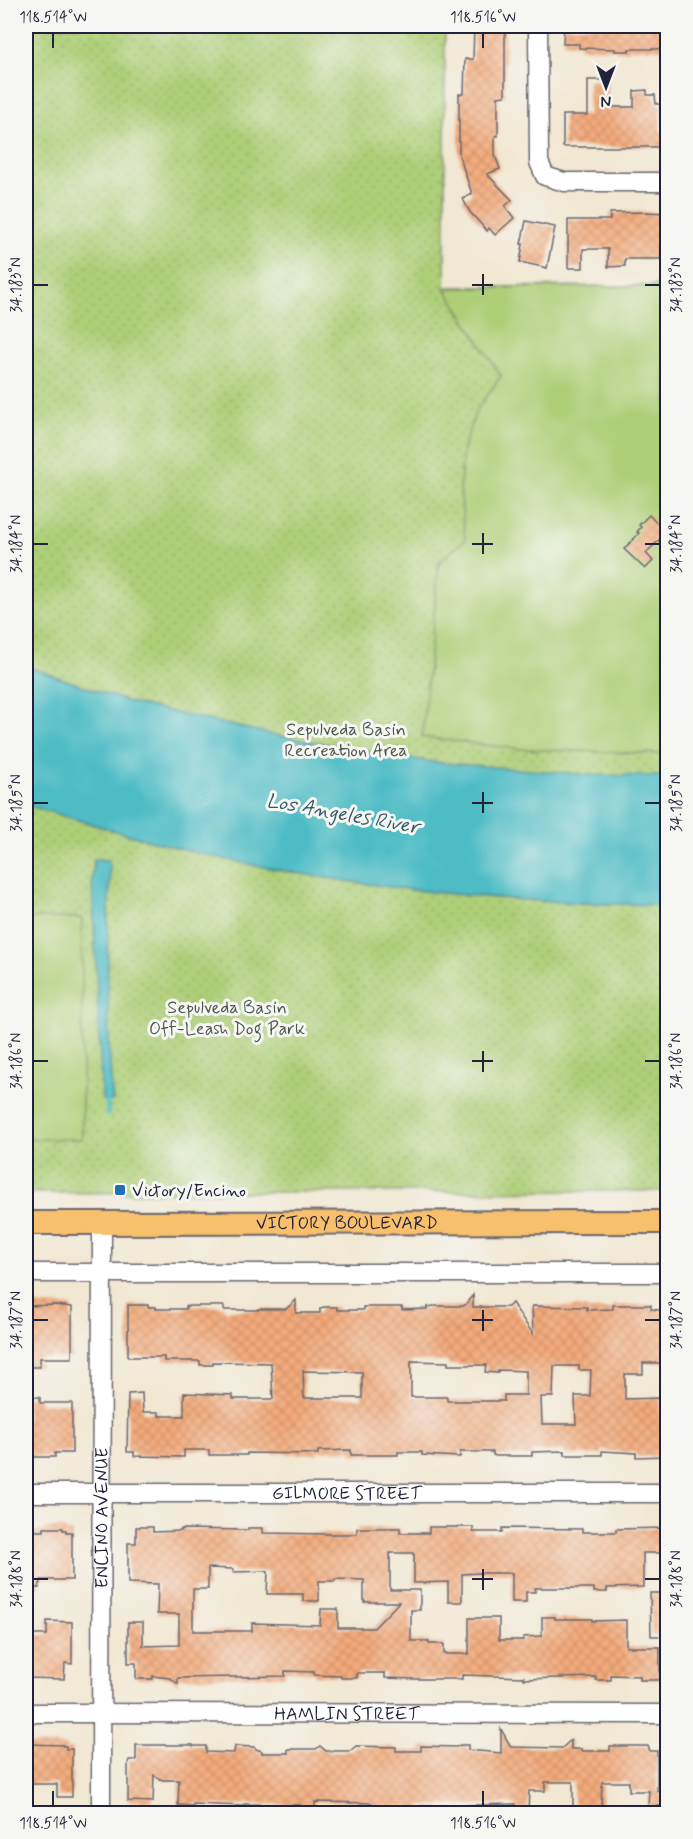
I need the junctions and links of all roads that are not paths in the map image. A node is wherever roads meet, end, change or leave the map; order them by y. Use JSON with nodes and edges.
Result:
{"nodes":[{"id":1,"x":538,"y":26,"type":"edge"},
{"id":2,"x":668,"y":182,"type":"edge"},
{"id":3,"x":668,"y":1222,"type":"edge"},
{"id":4,"x":26,"y":1223,"type":"edge"},
{"id":5,"x":102,"y":1223,"type":"junction"},
{"id":6,"x":26,"y":1273,"type":"edge"},
{"id":7,"x":102,"y":1273,"type":"junction"},
{"id":8,"x":668,"y":1273,"type":"edge"},
{"id":9,"x":26,"y":1493,"type":"edge"},
{"id":10,"x":102,"y":1493,"type":"junction"},
{"id":11,"x":668,"y":1493,"type":"edge"},
{"id":12,"x":26,"y":1713,"type":"edge"},
{"id":13,"x":102,"y":1713,"type":"junction"},
{"id":14,"x":668,"y":1714,"type":"edge"},
{"id":15,"x":102,"y":1814,"type":"edge"}],
"edges":[{"from":1,"to":2,"type":"street"},
{"from":3,"to":5,"type":"main road","name":"VICTORY BOULEVARD"},
{"from":4,"to":5,"type":"main road","name":"VICTORY BOULEVARD"},
{"from":5,"to":7,"type":"street","name":"ENCINO AVENUE"},
{"from":6,"to":7,"type":"street"},
{"from":7,"to":8,"type":"street"},
{"from":7,"to":10,"type":"street","name":"ENCINO AVENUE"},
{"from":9,"to":10,"type":"street","name":"GILMORE STREET"},
{"from":10,"to":11,"type":"street","name":"GILMORE STREET"},
{"from":10,"to":13,"type":"street","name":"ENCINO AVENUE"},
{"from":12,"to":13,"type":"street","name":"HAMLIN STREET"},
{"from":13,"to":14,"type":"street","name":"HAMLIN STREET"},
{"from":13,"to":15,"type":"street","name":"ENCINO AVENUE"}]}
